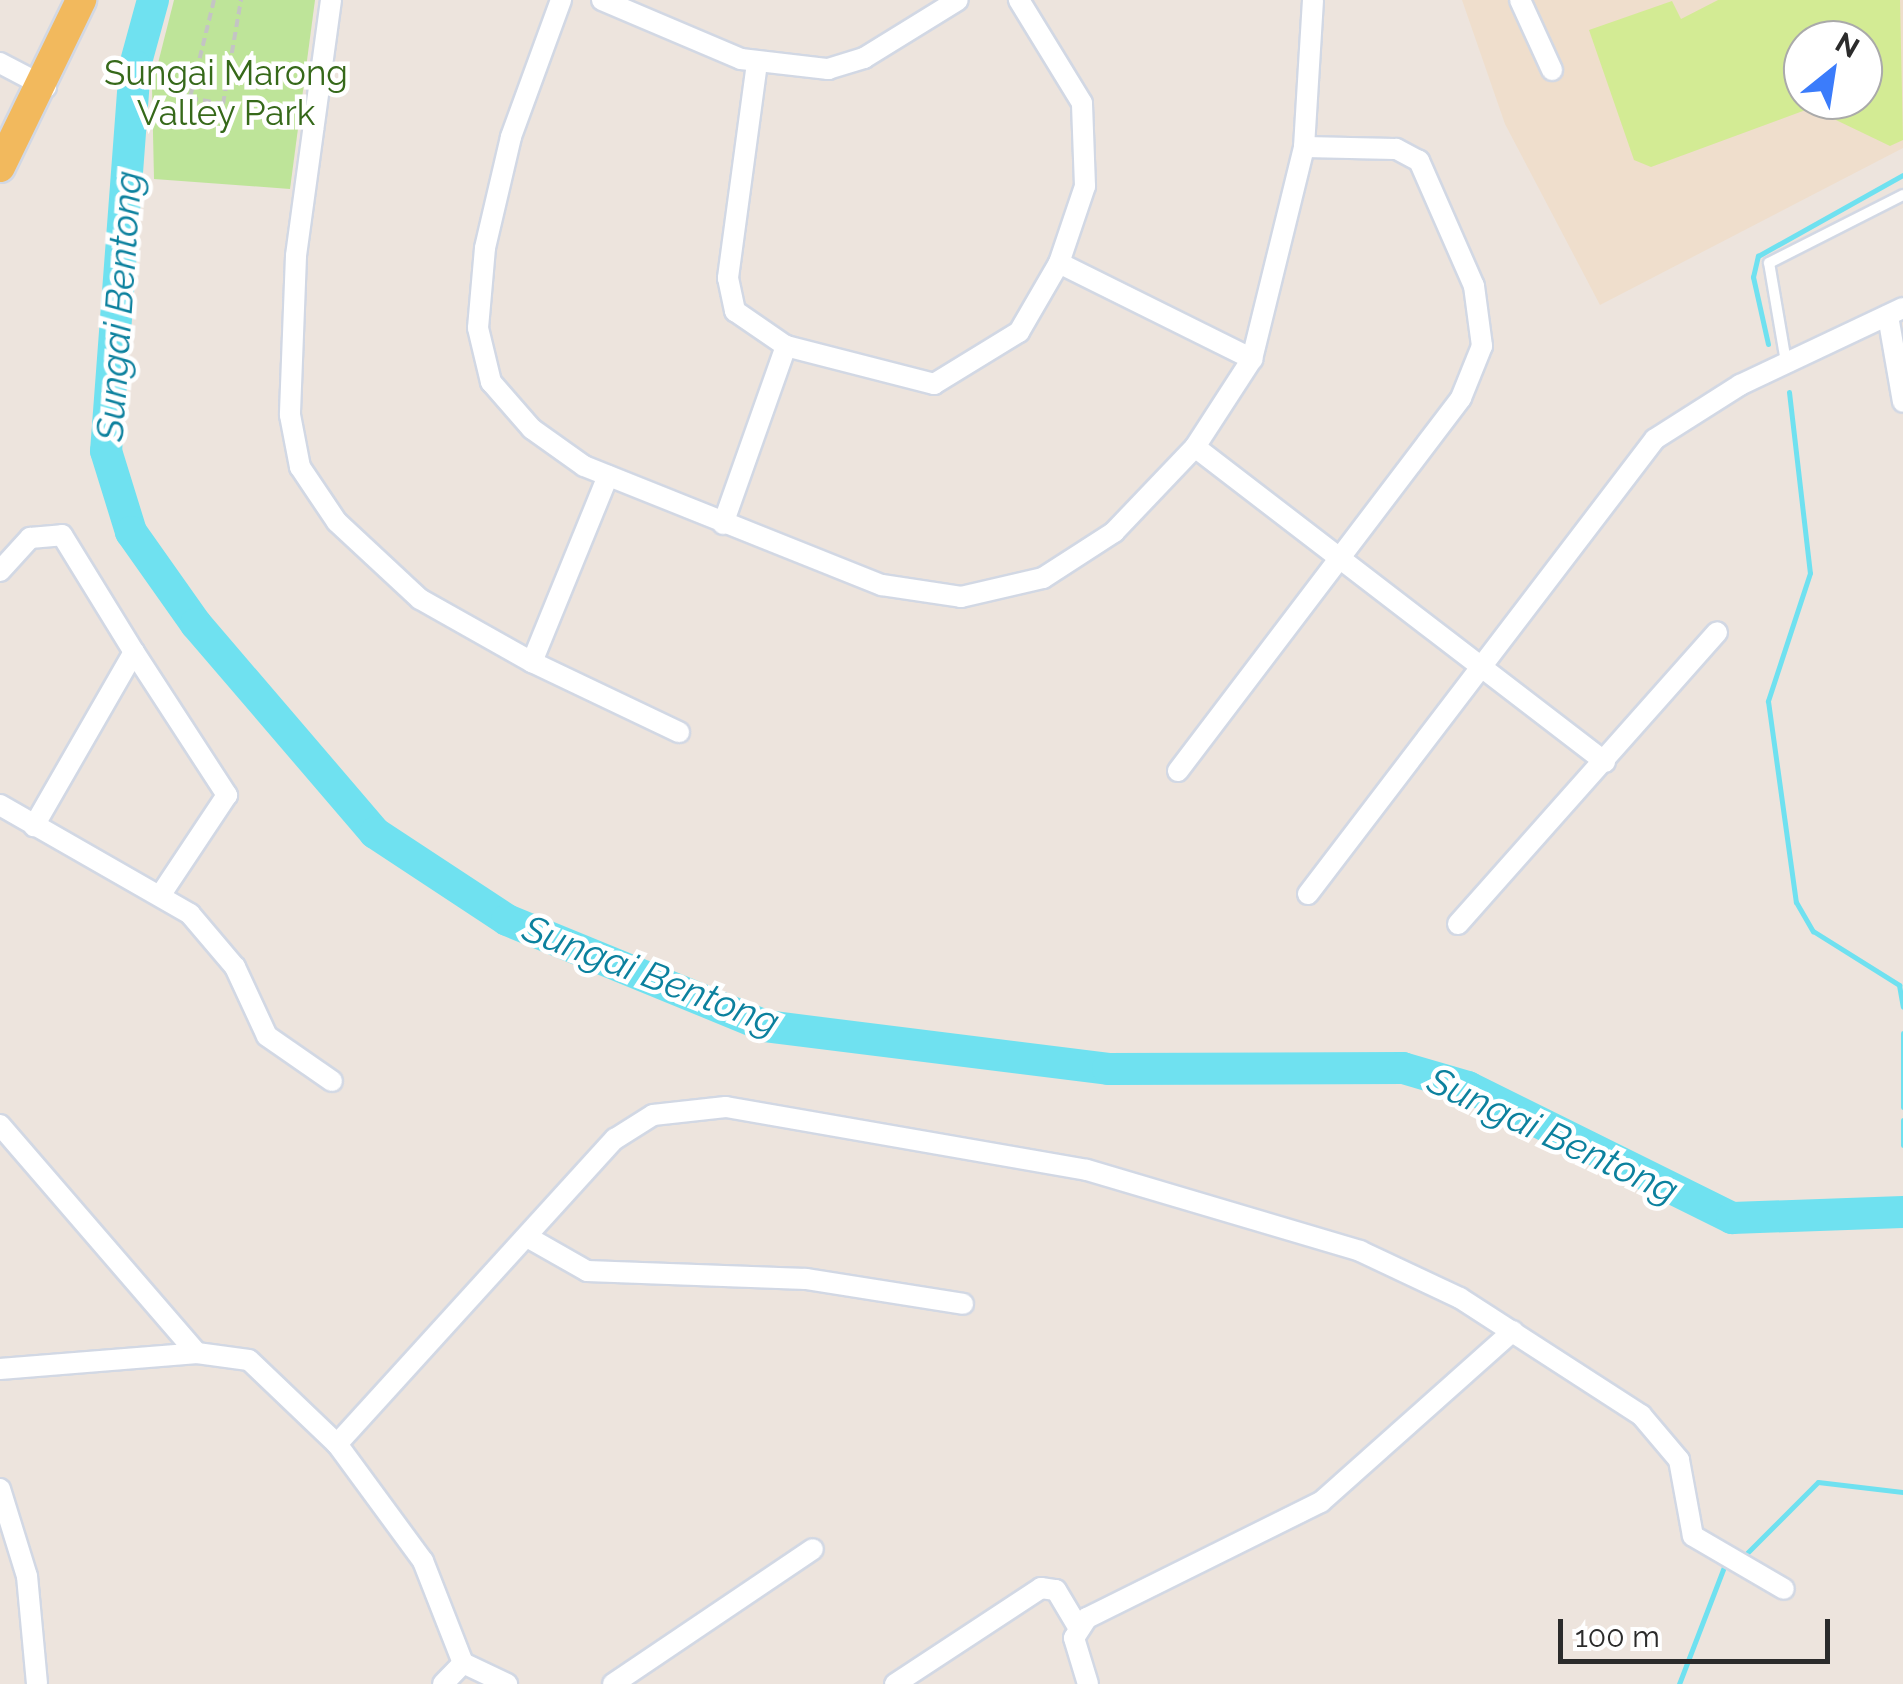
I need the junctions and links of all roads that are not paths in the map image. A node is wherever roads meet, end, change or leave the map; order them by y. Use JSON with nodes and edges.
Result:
{"nodes":[{"id":1,"x":81,"y":0,"type":"edge"},
{"id":2,"x":330,"y":0,"type":"edge"},
{"id":3,"x":561,"y":0,"type":"edge"},
{"id":4,"x":602,"y":0,"type":"edge"},
{"id":5,"x":958,"y":0,"type":"edge"},
{"id":6,"x":1019,"y":0,"type":"edge"},
{"id":7,"x":1313,"y":0,"type":"edge"},
{"id":8,"x":1520,"y":0,"type":"edge"},
{"id":9,"x":630,"y":6,"type":"edge"},
{"id":10,"x":0,"y":63,"type":"edge"},
{"id":11,"x":756,"y":64,"type":"junction"},
{"id":12,"x":1552,"y":70,"type":"dead end"},
{"id":13,"x":46,"y":86,"type":"junction"},
{"id":14,"x":1304,"y":147,"type":"junction"},
{"id":15,"x":0,"y":167,"type":"edge"},
{"id":16,"x":1903,"y":195,"type":"edge"},
{"id":17,"x":1059,"y":264,"type":"junction"},
{"id":18,"x":1896,"y":312,"type":"edge"},
{"id":19,"x":786,"y":346,"type":"junction"},
{"id":20,"x":1252,"y":360,"type":"junction"},
{"id":21,"x":1899,"y":360,"type":"edge"},
{"id":22,"x":1786,"y":362,"type":"junction"},
{"id":23,"x":1903,"y":402,"type":"edge"},
{"id":24,"x":1195,"y":447,"type":"junction"},
{"id":25,"x":608,"y":476,"type":"junction"},
{"id":26,"x":723,"y":524,"type":"junction"},
{"id":27,"x":1341,"y":560,"type":"junction"},
{"id":28,"x":0,"y":571,"type":"edge"},
{"id":29,"x":1717,"y":632,"type":"dead end"},
{"id":30,"x":134,"y":652,"type":"junction"},
{"id":31,"x":532,"y":662,"type":"junction"},
{"id":32,"x":1478,"y":665,"type":"junction"},
{"id":33,"x":679,"y":732,"type":"dead end"},
{"id":34,"x":1605,"y":762,"type":"junction"},
{"id":35,"x":1178,"y":771,"type":"dead end"},
{"id":36,"x":0,"y":805,"type":"edge"},
{"id":37,"x":34,"y":826,"type":"junction"},
{"id":38,"x":162,"y":893,"type":"junction"},
{"id":39,"x":1308,"y":894,"type":"dead end"},
{"id":40,"x":1458,"y":924,"type":"dead end"},
{"id":41,"x":332,"y":1081,"type":"dead end"},
{"id":42,"x":0,"y":1125,"type":"edge"},
{"id":43,"x":529,"y":1238,"type":"junction"},
{"id":44,"x":963,"y":1304,"type":"dead end"},
{"id":45,"x":1513,"y":1331,"type":"junction"},
{"id":46,"x":196,"y":1353,"type":"junction"},
{"id":47,"x":0,"y":1369,"type":"edge"},
{"id":48,"x":337,"y":1444,"type":"junction"},
{"id":49,"x":0,"y":1489,"type":"edge"},
{"id":50,"x":813,"y":1549,"type":"dead end"},
{"id":51,"x":1784,"y":1589,"type":"dead end"},
{"id":52,"x":1078,"y":1627,"type":"junction"},
{"id":53,"x":463,"y":1663,"type":"junction"},
{"id":54,"x":37,"y":1684,"type":"edge"},
{"id":55,"x":443,"y":1684,"type":"edge"},
{"id":56,"x":508,"y":1684,"type":"edge"},
{"id":57,"x":613,"y":1684,"type":"edge"},
{"id":58,"x":895,"y":1684,"type":"edge"},
{"id":59,"x":1088,"y":1684,"type":"edge"}],
"edges":[{"from":1,"to":13,"type":"main road"},
{"from":2,"to":31,"type":"street"},
{"from":3,"to":25,"type":"street"},
{"from":4,"to":9,"type":"street"},
{"from":5,"to":11,"type":"street"},
{"from":6,"to":17,"type":"street"},
{"from":7,"to":14,"type":"street"},
{"from":8,"to":12,"type":"street"},
{"from":9,"to":11,"type":"street"},
{"from":10,"to":13,"type":"street"},
{"from":11,"to":19,"type":"street"},
{"from":13,"to":15,"type":"main road"},
{"from":14,"to":20,"type":"street"},
{"from":14,"to":27,"type":"street"},
{"from":16,"to":22,"type":"lane"},
{"from":17,"to":19,"type":"street"},
{"from":17,"to":20,"type":"street"},
{"from":18,"to":21,"type":"street"},
{"from":18,"to":22,"type":"street"},
{"from":19,"to":26,"type":"street"},
{"from":20,"to":24,"type":"street"},
{"from":21,"to":23,"type":"street"},
{"from":22,"to":32,"type":"street"},
{"from":24,"to":26,"type":"street"},
{"from":24,"to":27,"type":"street"},
{"from":25,"to":26,"type":"street"},
{"from":25,"to":31,"type":"street"},
{"from":27,"to":32,"type":"street"},
{"from":27,"to":35,"type":"street"},
{"from":28,"to":30,"type":"street"},
{"from":29,"to":34,"type":"street"},
{"from":30,"to":37,"type":"street"},
{"from":30,"to":38,"type":"street"},
{"from":31,"to":33,"type":"street"},
{"from":32,"to":34,"type":"street"},
{"from":32,"to":39,"type":"street"},
{"from":34,"to":40,"type":"street"},
{"from":36,"to":37,"type":"street"},
{"from":37,"to":38,"type":"street"},
{"from":38,"to":41,"type":"street"},
{"from":42,"to":46,"type":"street"},
{"from":43,"to":44,"type":"street"},
{"from":43,"to":45,"type":"street"},
{"from":43,"to":48,"type":"street"},
{"from":45,"to":51,"type":"street"},
{"from":45,"to":52,"type":"street"},
{"from":46,"to":47,"type":"street"},
{"from":46,"to":48,"type":"street"},
{"from":48,"to":53,"type":"street"},
{"from":49,"to":54,"type":"street"},
{"from":50,"to":57,"type":"street"},
{"from":52,"to":58,"type":"street"},
{"from":52,"to":59,"type":"street"},
{"from":53,"to":55,"type":"street"},
{"from":53,"to":56,"type":"street"}]}
